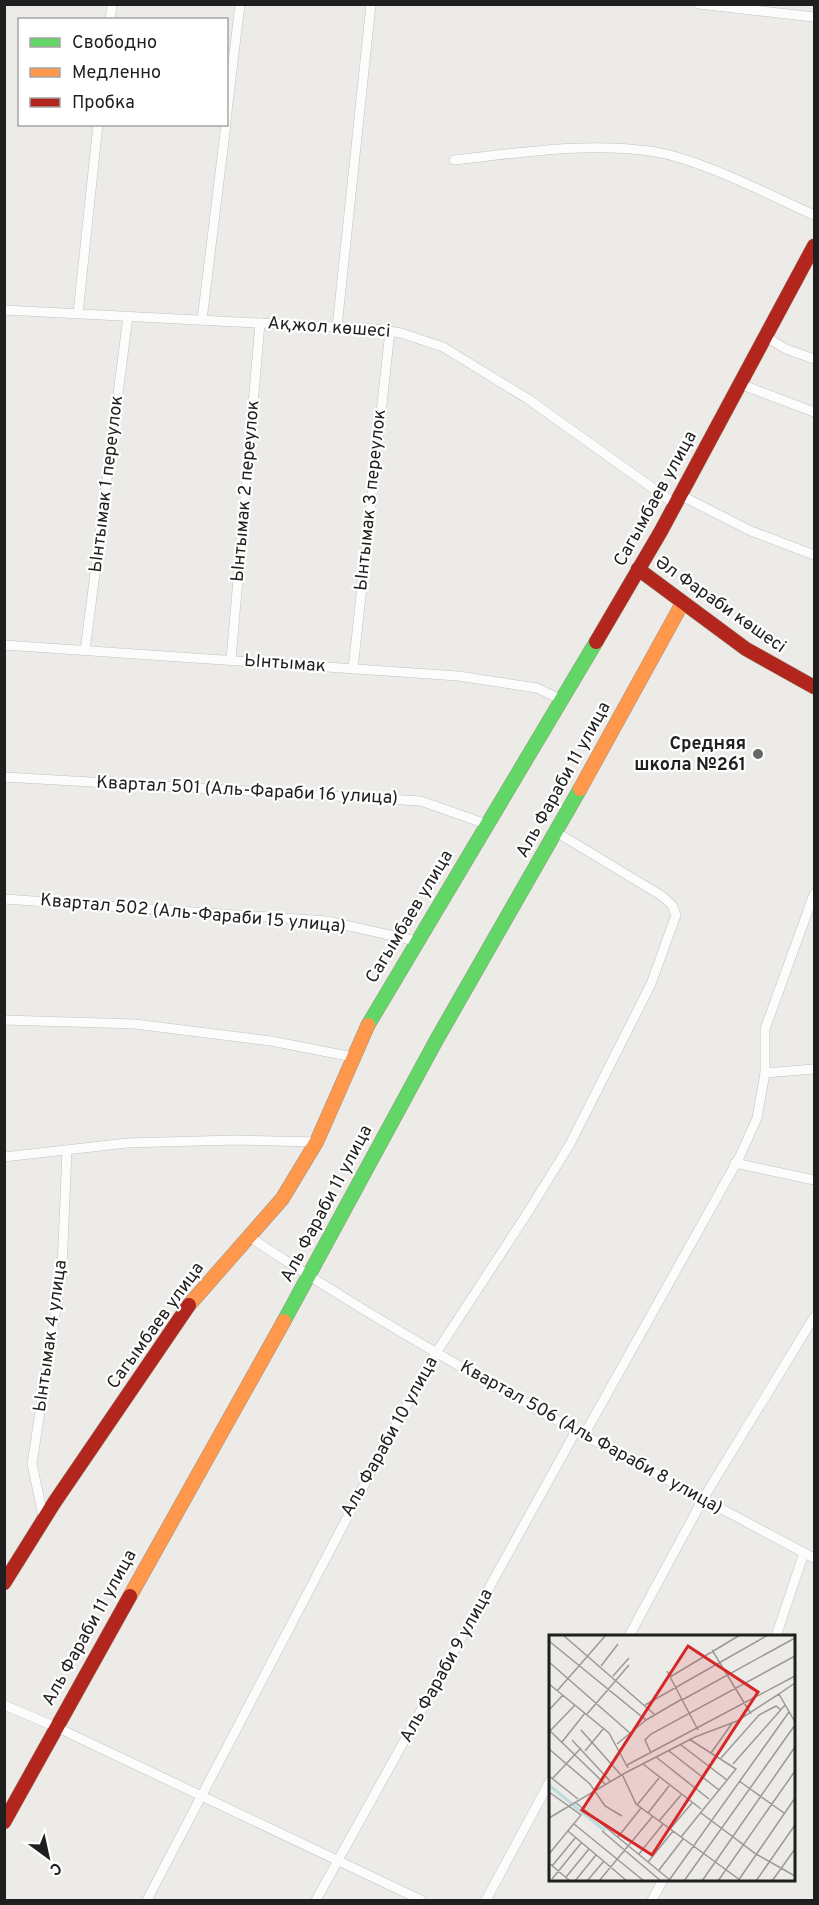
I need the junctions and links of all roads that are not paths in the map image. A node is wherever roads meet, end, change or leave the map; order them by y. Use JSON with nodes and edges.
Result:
{"nodes":[{"id":1,"x":240,"y":4,"type":"edge"},
{"id":2,"x":371,"y":4,"type":"edge"},
{"id":3,"x":699,"y":4,"type":"edge"},
{"id":4,"x":814,"y":17,"type":"edge"},
{"id":5,"x":228,"y":103,"type":"edge"},
{"id":6,"x":98,"y":126,"type":"edge"},
{"id":7,"x":226,"y":126,"type":"edge"},
{"id":8,"x":454,"y":160,"type":"dead end"},
{"id":9,"x":814,"y":215,"type":"edge"},
{"id":10,"x":814,"y":246,"type":"edge"},
{"id":11,"x":4,"y":310,"type":"edge"},
{"id":12,"x":78,"y":313,"type":"junction"},
{"id":13,"x":128,"y":316,"type":"junction"},
{"id":14,"x":202,"y":320,"type":"junction"},
{"id":15,"x":260,"y":323,"type":"junction"},
{"id":16,"x":337,"y":327,"type":"junction"},
{"id":17,"x":390,"y":331,"type":"junction"},
{"id":18,"x":766,"y":337,"type":"junction"},
{"id":19,"x":814,"y":359,"type":"edge"},
{"id":20,"x":740,"y":384,"type":"junction"},
{"id":21,"x":814,"y":412,"type":"edge"},
{"id":22,"x":678,"y":499,"type":"junction"},
{"id":23,"x":814,"y":555,"type":"edge"},
{"id":24,"x":638,"y":569,"type":"junction"},
{"id":25,"x":682,"y":604,"type":"junction"},
{"id":26,"x":4,"y":645,"type":"edge"},
{"id":27,"x":86,"y":651,"type":"junction"},
{"id":28,"x":231,"y":660,"type":"junction"},
{"id":29,"x":353,"y":669,"type":"junction"},
{"id":30,"x":814,"y":687,"type":"edge"},
{"id":31,"x":562,"y":700,"type":"junction"},
{"id":32,"x":4,"y":777,"type":"edge"},
{"id":33,"x":486,"y":824,"type":"junction"},
{"id":34,"x":556,"y":832,"type":"junction"},
{"id":35,"x":814,"y":894,"type":"edge"},
{"id":36,"x":4,"y":899,"type":"edge"},
{"id":37,"x":416,"y":941,"type":"junction"},
{"id":38,"x":4,"y":1020,"type":"edge"},
{"id":39,"x":353,"y":1057,"type":"junction"},
{"id":40,"x":814,"y":1069,"type":"edge"},
{"id":41,"x":765,"y":1073,"type":"junction"},
{"id":42,"x":316,"y":1142,"type":"junction"},
{"id":43,"x":67,"y":1150,"type":"junction"},
{"id":44,"x":4,"y":1157,"type":"edge"},
{"id":45,"x":735,"y":1163,"type":"junction"},
{"id":46,"x":814,"y":1180,"type":"edge"},
{"id":47,"x":248,"y":1236,"type":"junction"},
{"id":48,"x":307,"y":1276,"type":"junction"},
{"id":49,"x":814,"y":1317,"type":"edge"},
{"id":50,"x":436,"y":1353,"type":"junction"},
{"id":51,"x":580,"y":1433,"type":"junction"},
{"id":52,"x":703,"y":1499,"type":"junction"},
{"id":53,"x":44,"y":1520,"type":"junction"},
{"id":54,"x":804,"y":1552,"type":"junction"},
{"id":55,"x":814,"y":1558,"type":"edge"},
{"id":56,"x":4,"y":1583,"type":"edge"},
{"id":57,"x":630,"y":1635,"type":"edge"},
{"id":58,"x":776,"y":1635,"type":"edge"},
{"id":59,"x":4,"y":1705,"type":"edge"},
{"id":60,"x":56,"y":1727,"type":"junction"},
{"id":61,"x":549,"y":1783,"type":"edge"},
{"id":62,"x":202,"y":1796,"type":"junction"},
{"id":63,"x":4,"y":1822,"type":"edge"},
{"id":64,"x":338,"y":1859,"type":"junction"},
{"id":65,"x":662,"y":1881,"type":"edge"},
{"id":66,"x":147,"y":1900,"type":"edge"},
{"id":67,"x":316,"y":1900,"type":"edge"},
{"id":68,"x":421,"y":1900,"type":"edge"},
{"id":69,"x":486,"y":1900,"type":"edge"},
{"id":70,"x":652,"y":1900,"type":"edge"}],
"edges":[{"from":1,"to":5,"type":"street"},
{"from":2,"to":16,"type":"street"},
{"from":3,"to":4,"type":"street"},
{"from":6,"to":12,"type":"street"},
{"from":7,"to":14,"type":"street"},
{"from":8,"to":9,"type":"street"},
{"from":10,"to":18,"type":"street","name":"Сагымбаев улица"},
{"from":11,"to":12,"type":"street","name":"Ақжол көшесі"},
{"from":12,"to":13,"type":"street","name":"Ақжол көшесі"},
{"from":13,"to":14,"type":"street","name":"Ақжол көшесі"},
{"from":13,"to":27,"type":"street","name":"Ынтымак 1 переулок"},
{"from":14,"to":15,"type":"street","name":"Ақжол көшесі"},
{"from":15,"to":16,"type":"street","name":"Ақжол көшесі"},
{"from":15,"to":28,"type":"street","name":"Ынтымак 2 переулок"},
{"from":16,"to":17,"type":"street","name":"Ақжол көшесі"},
{"from":17,"to":22,"type":"street","name":"Ақжол көшесі"},
{"from":17,"to":29,"type":"street","name":"Ынтымак 3 переулок"},
{"from":18,"to":19,"type":"street"},
{"from":18,"to":20,"type":"street","name":"Сагымбаев улица"},
{"from":20,"to":21,"type":"street"},
{"from":20,"to":22,"type":"street","name":"Сагымбаев улица"},
{"from":22,"to":23,"type":"street","name":"Ақжол көшесі"},
{"from":22,"to":24,"type":"street","name":"Сагымбаев улица"},
{"from":24,"to":25,"type":"street","name":"Әл Фараби көшесі"},
{"from":24,"to":31,"type":"street","name":"Сагымбаев улица"},
{"from":25,"to":30,"type":"street","name":"Әл Фараби көшесі"},
{"from":25,"to":34,"type":"street","name":"Аль Фараби 11 улица"},
{"from":26,"to":27,"type":"street","name":"Ынтымак"},
{"from":27,"to":28,"type":"street","name":"Ынтымак"},
{"from":28,"to":29,"type":"street","name":"Ынтымак"},
{"from":29,"to":31,"type":"street","name":"Ынтымак"},
{"from":31,"to":33,"type":"street","name":"Сагымбаев улица"},
{"from":32,"to":33,"type":"street","name":"Квартал 501 (Аль-Фараби 16 улица)"},
{"from":33,"to":37,"type":"street","name":"Сагымбаев улица"},
{"from":34,"to":48,"type":"street","name":"Аль Фараби 11 улица"},
{"from":34,"to":50,"type":"street","name":"Аль Фараби 10 улица"},
{"from":35,"to":41,"type":"street","name":"Аль Фараби 9 улица"},
{"from":36,"to":37,"type":"street","name":"Квартал 502 (Аль-Фараби 15 улица)"},
{"from":37,"to":39,"type":"street","name":"Сагымбаев улица"},
{"from":38,"to":39,"type":"street"},
{"from":39,"to":42,"type":"street","name":"Сагымбаев улица"},
{"from":40,"to":41,"type":"street"},
{"from":41,"to":45,"type":"street","name":"Аль Фараби 9 улица"},
{"from":42,"to":43,"type":"street"},
{"from":42,"to":47,"type":"street","name":"Сагымбаев улица"},
{"from":43,"to":44,"type":"street"},
{"from":43,"to":53,"type":"street","name":"Ынтымак 4 улица"},
{"from":45,"to":46,"type":"street"},
{"from":45,"to":51,"type":"street","name":"Аль Фараби 9 улица"},
{"from":47,"to":48,"type":"street","name":"Квартал 506 (Аль Фараби 8 улица)"},
{"from":47,"to":53,"type":"street","name":"Сагымбаев улица"},
{"from":48,"to":50,"type":"street","name":"Квартал 506 (Аль Фараби 8 улица)"},
{"from":48,"to":60,"type":"street","name":"Аль Фараби 11 улица"},
{"from":49,"to":52,"type":"street"},
{"from":50,"to":51,"type":"street","name":"Квартал 506 (Аль Фараби 8 улица)"},
{"from":50,"to":62,"type":"street","name":"Аль Фараби 10 улица"},
{"from":51,"to":52,"type":"street","name":"Квартал 506 (Аль Фараби 8 улица)"},
{"from":51,"to":64,"type":"street","name":"Аль Фараби 9 улица"},
{"from":52,"to":54,"type":"street","name":"Квартал 506 (Аль Фараби 8 улица)"},
{"from":52,"to":57,"type":"street"},
{"from":53,"to":56,"type":"street","name":"Сагымбаев улица"},
{"from":54,"to":55,"type":"street","name":"Квартал 506 (Аль Фараби 8 улица)"},
{"from":54,"to":58,"type":"street"},
{"from":59,"to":60,"type":"street"},
{"from":60,"to":62,"type":"street"},
{"from":60,"to":63,"type":"street","name":"Аль Фараби 11 улица"},
{"from":61,"to":69,"type":"street"},
{"from":62,"to":64,"type":"street"},
{"from":62,"to":66,"type":"street","name":"Аль Фараби 10 улица"},
{"from":64,"to":67,"type":"street","name":"Аль Фараби 9 улица"},
{"from":64,"to":68,"type":"street"},
{"from":65,"to":70,"type":"street"}]}
